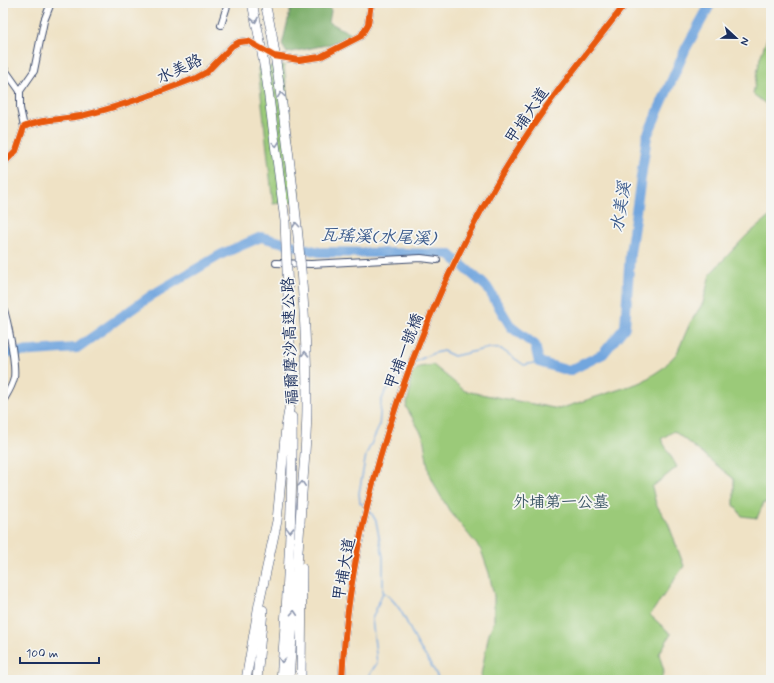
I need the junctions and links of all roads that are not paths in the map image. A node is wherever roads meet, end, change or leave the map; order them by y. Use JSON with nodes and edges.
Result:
{"nodes":[{"id":1,"x":51,"y":3,"type":"edge"},
{"id":2,"x":228,"y":3,"type":"edge"},
{"id":3,"x":252,"y":3,"type":"edge"},
{"id":4,"x":265,"y":3,"type":"edge"},
{"id":5,"x":371,"y":3,"type":"edge"},
{"id":6,"x":626,"y":3,"type":"edge"},
{"id":7,"x":221,"y":25,"type":"dead end"},
{"id":8,"x":3,"y":67,"type":"edge"},
{"id":9,"x":20,"y":91,"type":"junction"},
{"id":10,"x":24,"y":127,"type":"junction"},
{"id":11,"x":3,"y":164,"type":"edge"},
{"id":12,"x":461,"y":251,"type":"joint"},
{"id":13,"x":437,"y":260,"type":"dead end"},
{"id":14,"x":276,"y":263,"type":"dead end"},
{"id":15,"x":3,"y":307,"type":"edge"},
{"id":16,"x":292,"y":393,"type":"junction"},
{"id":17,"x":3,"y":401,"type":"edge"},
{"id":18,"x":379,"y":465,"type":"joint"},
{"id":19,"x":300,"y":523,"type":"junction"},
{"id":20,"x":266,"y":567,"type":"junction"},
{"id":21,"x":246,"y":680,"type":"edge"},
{"id":22,"x":257,"y":680,"type":"edge"},
{"id":23,"x":281,"y":680,"type":"edge"},
{"id":24,"x":289,"y":680,"type":"edge"},
{"id":25,"x":302,"y":680,"type":"edge"},
{"id":26,"x":342,"y":680,"type":"edge"}],
"edges":[{"from":1,"to":9,"type":"street"},
{"from":2,"to":7,"type":"street"},
{"from":3,"to":16,"type":"highway","name":"福爾摩沙高速公路","one_way":true,"bridge":true},
{"from":19,"to":4,"type":"highway","name":"福爾摩沙高速公路","one_way":true,"bridge":true},
{"from":5,"to":10,"type":"street","name":"水美路"},
{"from":6,"to":12,"type":"street","name":"甲埔大道"},
{"from":8,"to":9,"type":"street"},
{"from":9,"to":10,"type":"street"},
{"from":10,"to":11,"type":"street"},
{"from":12,"to":18,"type":"street","name":"甲埔一號橋"},
{"from":13,"to":14,"type":"street"},
{"from":15,"to":17,"type":"street"},
{"from":16,"to":20,"type":"highway"},
{"from":16,"to":23,"type":"highway","name":"福爾摩沙高速公路","one_way":true},
{"from":18,"to":26,"type":"street","name":"甲埔大道"},
{"from":24,"to":19,"type":"highway","name":"福爾摩沙高速公路","one_way":true},
{"from":19,"to":25,"type":"highway"},
{"from":20,"to":21,"type":"highway"},
{"from":20,"to":22,"type":"highway"}]}
